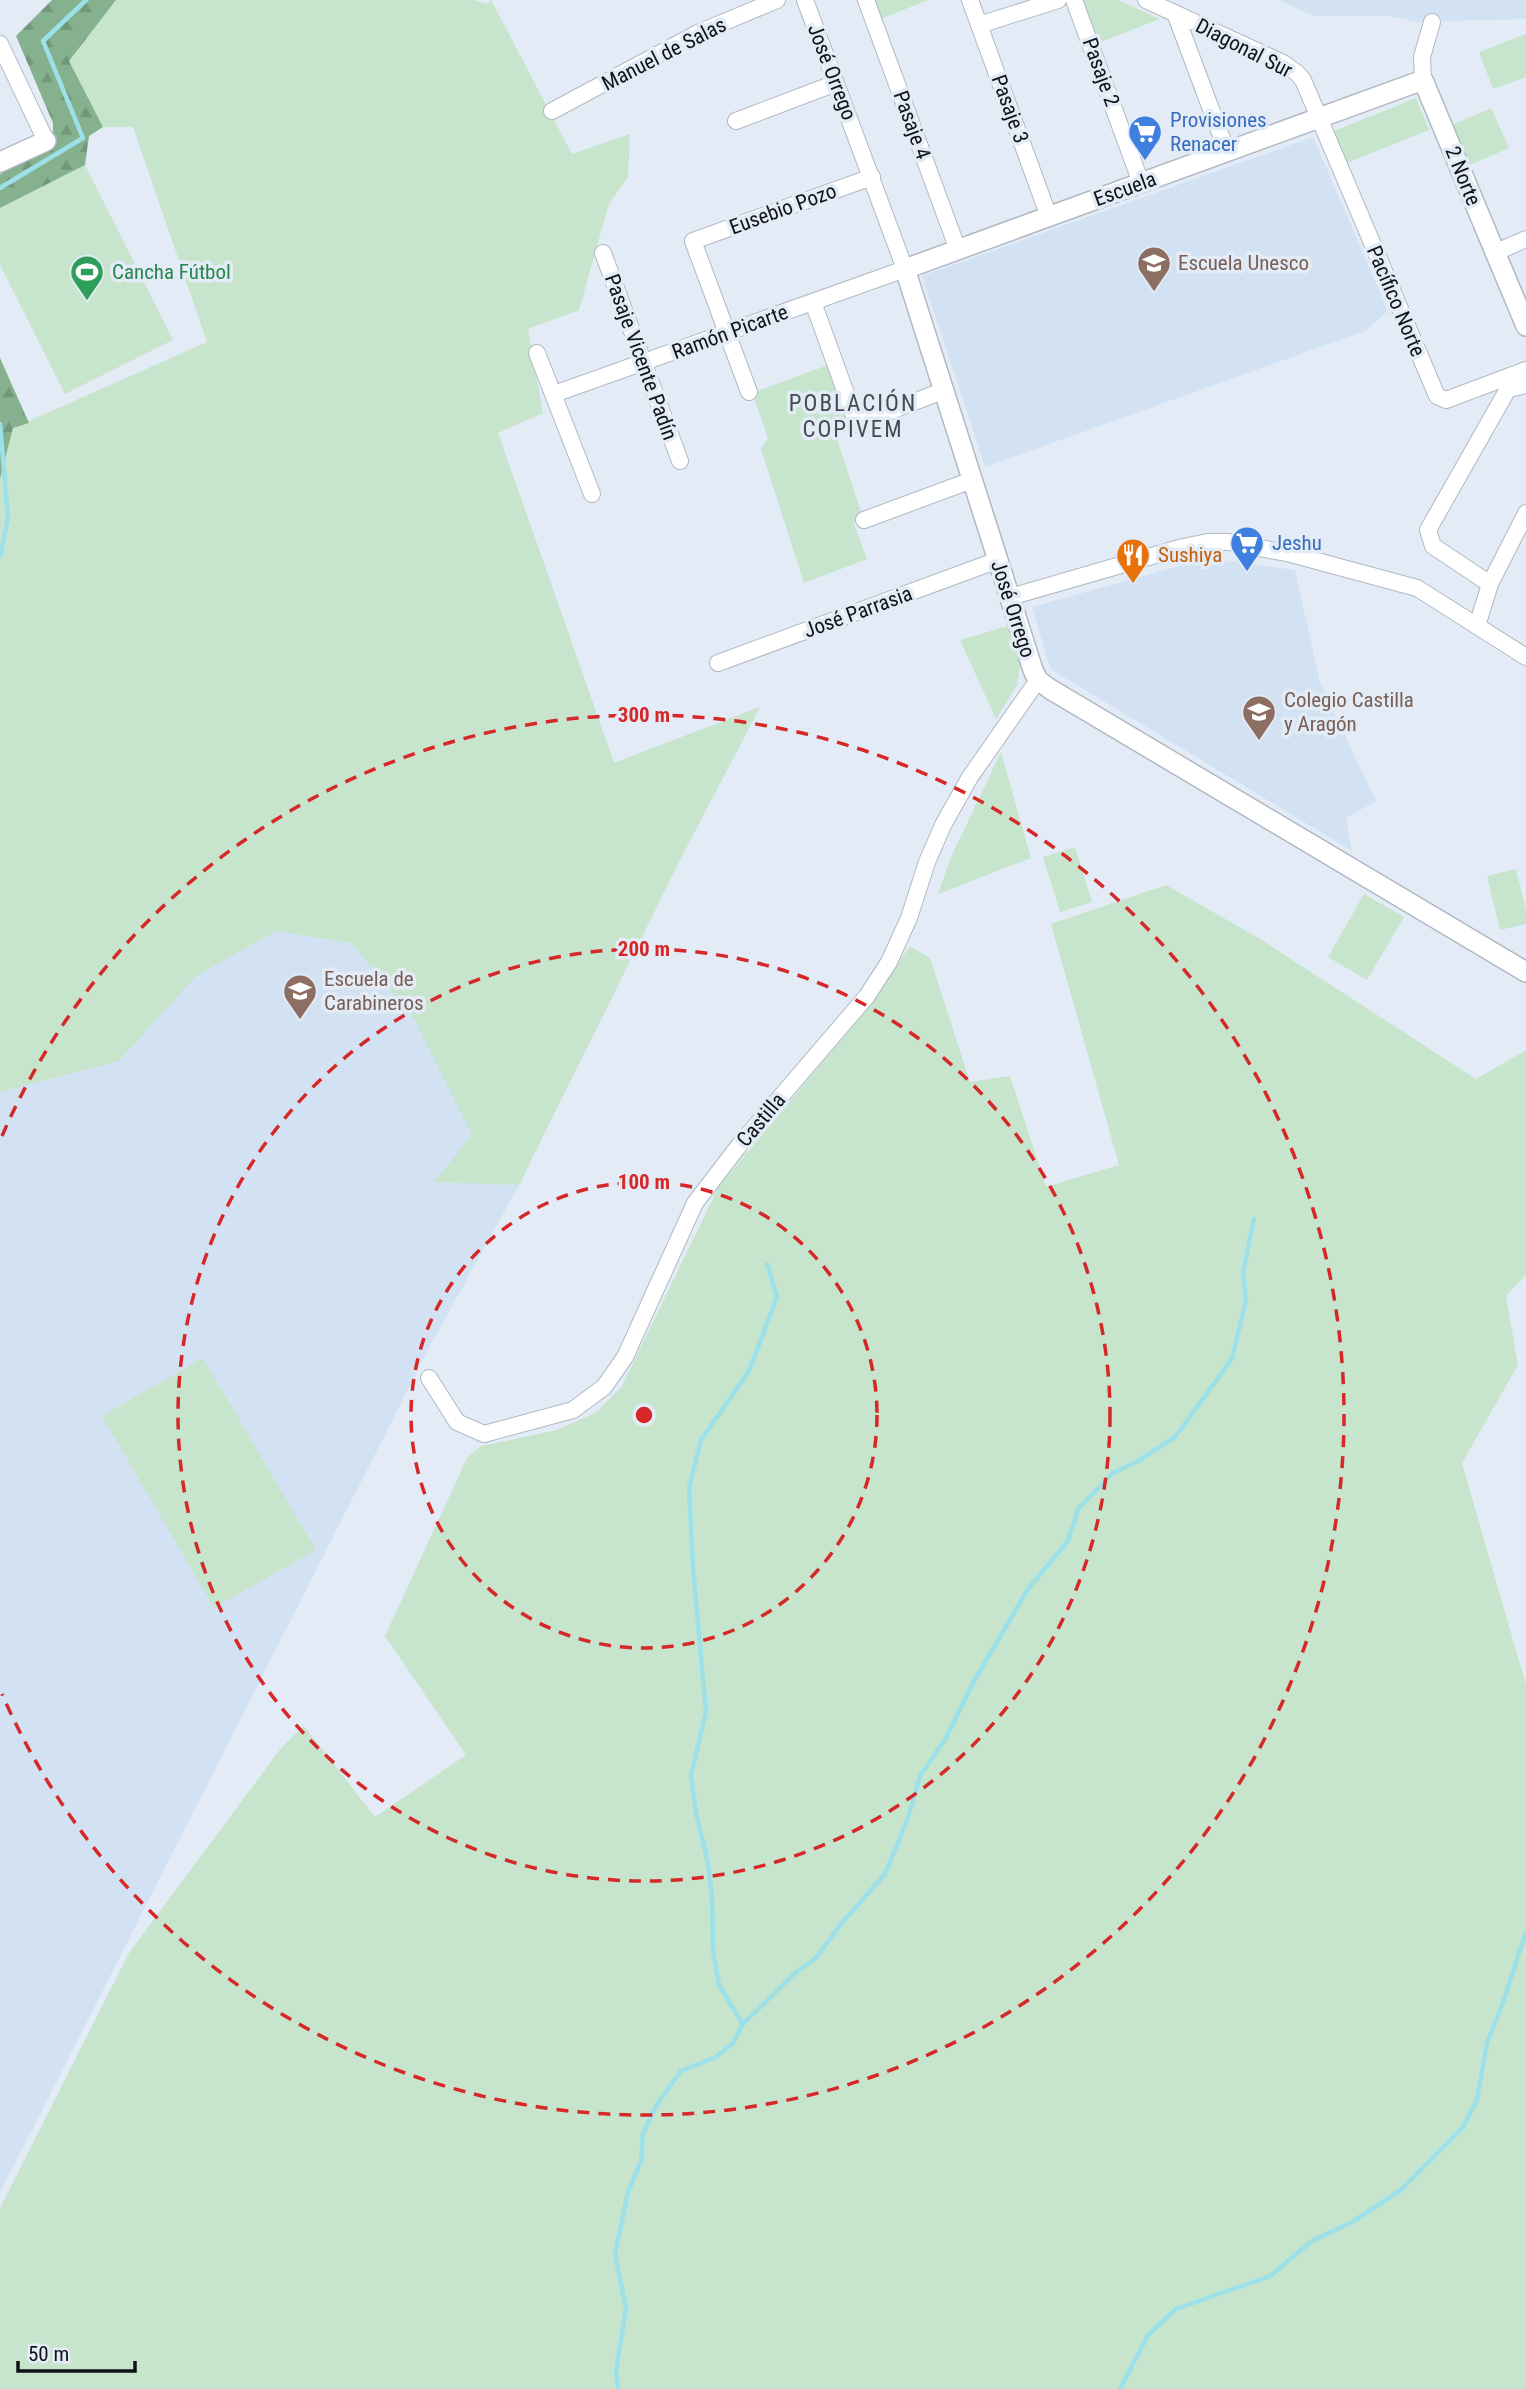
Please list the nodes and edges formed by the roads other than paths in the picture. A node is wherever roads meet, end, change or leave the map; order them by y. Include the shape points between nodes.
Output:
1 (777, 0) edge
2 (805, 0) edge
3 (866, 0) edge
4 (970, 0) edge
5 (1058, 0) edge
6 (1074, 0) edge
7 (1146, 0) edge
8 (1175, 13) junction
9 (1432, 22) dead end
10 (979, 25) junction
11 (0, 44) edge
12 (1423, 80) junction
13 (836, 83) junction
14 (552, 111) dead end
15 (1320, 118) junction
16 (736, 121) dead end
17 (46, 141) joint
18 (1227, 152) junction
19 (0, 162) edge
20 (872, 177) junction
21 (1141, 183) junction
22 (1049, 217) junction
23 (1526, 239) edge
24 (958, 250) junction
25 (603, 253) dead end
26 (1494, 253) junction
27 (905, 270) junction
28 (813, 302) junction
29 (1526, 326) edge
30 (728, 332) junction
31 (537, 353) dead end
32 (643, 363) junction
33 (1526, 370) edge
34 (1526, 385) edge
35 (945, 390) junction
36 (749, 393) dead end
37 (554, 394) junction
38 (680, 461) dead end
39 (972, 480) junction
40 (592, 494) dead end
41 (1526, 513) edge
42 (864, 520) dead end
43 (998, 560) junction
44 (1490, 584) junction
45 (1010, 597) junction
46 (1477, 626) junction
47 (1526, 657) edge
48 (718, 663) dead end
49 (1038, 680) junction
50 (1526, 972) edge
51 (429, 1378) dead end

1 - 14 street, Manuel de Salas via 698,33
2 - 13 street, José Orrego
3 - 24 street, Pasaje 4
4 - 10 street, Pasaje 3
5 - 10 street
6 - 21 street, Pasaje 2
7 - 8 street, Diagonal Sur
8 - 15 street, Diagonal Sur via 1290,68 1303,80
8 - 18 street
9 - 12 street, 2 Norte via 1422,57
10 - 22 street, Pasaje 3
11 - 17 street
12 - 15 street, Escuela
12 - 26 street, 2 Norte
13 - 16 street
13 - 20 street, José Orrego
15 - 18 street, Escuela
15 - 33 street, Pacífico Norte via 1437,396 1447,400
17 - 19 street
18 - 21 street, Escuela
20 - 27 street, José Orrego
20 - 30 street, Eusebio Pozo via 693,241
21 - 22 street, Escuela
22 - 24 street, Escuela
23 - 26 street
24 - 27 street, Escuela
25 - 32 street, Pasaje Vicente Padín
26 - 29 street, 2 Norte
27 - 28 street, Ramón Picarte
27 - 35 street, José Orrego
28 - 30 street, Ramón Picarte
28 - 35 street via 857,424
30 - 32 street, Ramón Picarte
30 - 36 street
31 - 37 street
32 - 37 street, Ramón Picarte
32 - 38 street, Pasaje Vicente Padín
34 - 44 street via 1508,389 1429,530 1433,546
35 - 39 street, José Orrego
37 - 40 street
39 - 42 street
39 - 43 street, José Orrego
41 - 44 street
43 - 45 street, José Orrego
43 - 48 street, José Parrasia
44 - 46 street
45 - 46 street via 1183,547 1229,542 1417,588
45 - 49 street, José Orrego
46 - 47 street
49 - 50 street, José Orrego
49 - 51 street, Castilla via 970,777 943,825 889,962 867,996 695,1203 625,1357 604,1387 573,1410 484,1434 457,1422

